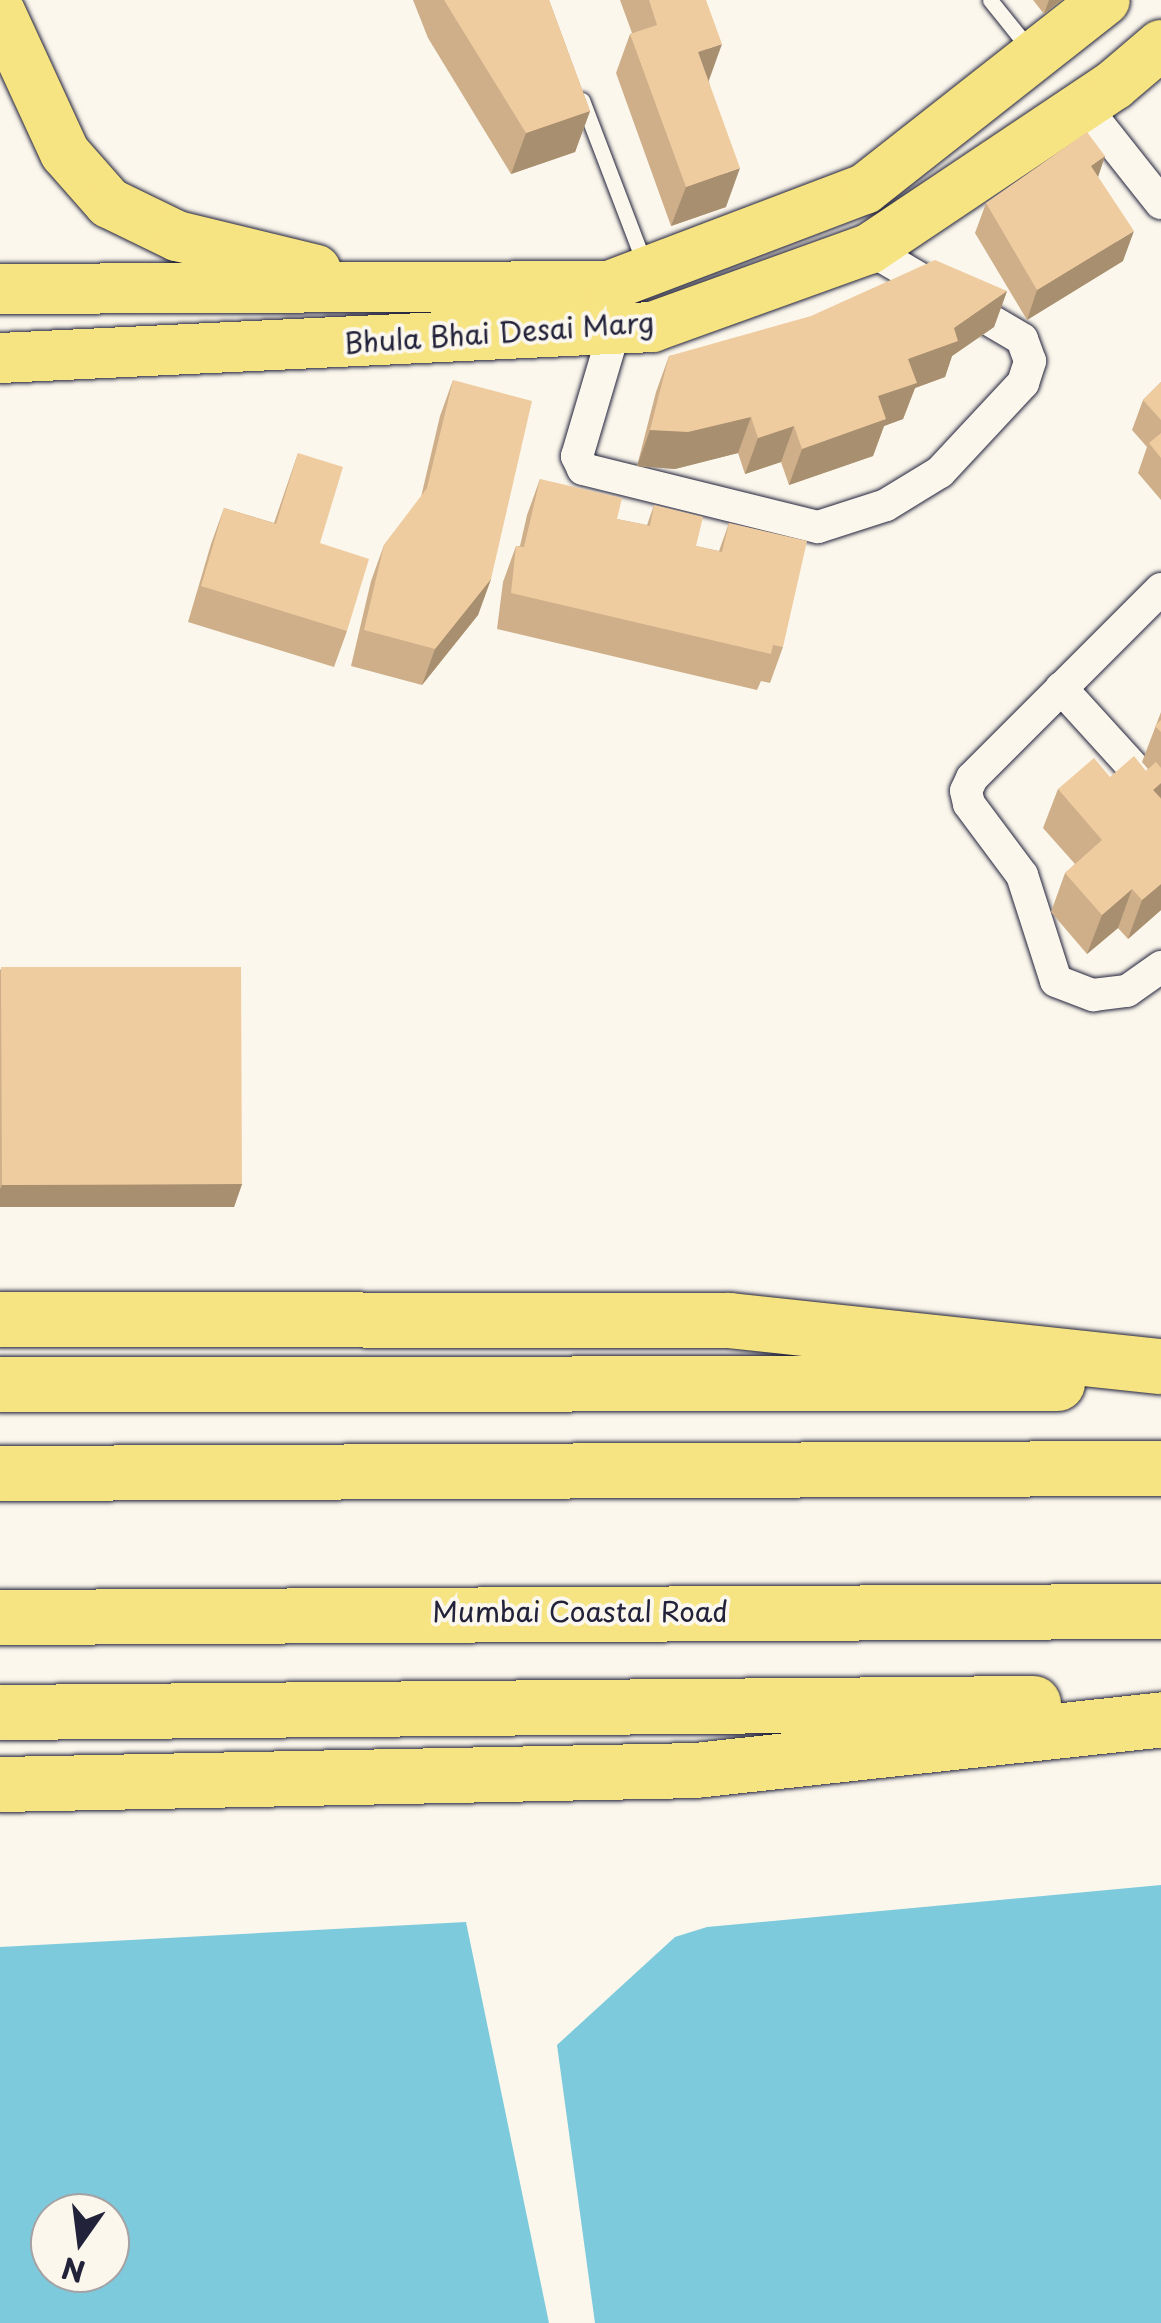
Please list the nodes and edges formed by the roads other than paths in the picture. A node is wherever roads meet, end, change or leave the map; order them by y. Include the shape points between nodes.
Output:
1 (990, 0) edge
2 (1105, 0) edge
3 (0, 12) edge
4 (1161, 45) edge
5 (1036, 58) junction
6 (572, 73) edge
7 (1084, 106) junction
8 (1161, 203) edge
9 (869, 249) junction
10 (648, 274) junction
11 (1, 282) edge
12 (398, 290) junction
13 (615, 328) junction
14 (7, 371) edge
15 (1161, 590) edge
16 (1061, 688) junction
17 (1161, 798) edge
18 (1161, 967) edge
19 (0, 1319) edge
20 (1161, 1366) edge
21 (1161, 1382) edge
22 (0, 1384) edge
23 (1161, 1468) edge
24 (0, 1473) edge
25 (1161, 1611) edge
26 (0, 1617) edge
27 (1161, 1702) edge
28 (0, 1712) edge
29 (1161, 1719) edge
30 (0, 1784) edge

1 - 5 lane
2 - 5 main road, Bhula Bhai Desai Marg
3 - 12 main road via 65,153 109,202 177,236
4 - 7 main road, Bhula Bhai Desai Marg
5 - 10 main road, Bhula Bhai Desai Marg via 865,189
6 - 10 lane
7 - 8 street
7 - 9 main road, Bhula Bhai Desai Marg
9 - 13 main road, Bhula Bhai Desai Marg via 652,327
9 - 13 street via 1022,339 1030,361 1023,383 940,472 818,527 583,469 577,456
10 - 12 main road, Bhula Bhai Desai Marg via 609,286
11 - 12 main road, Bhula Bhai Desai Marg
11 - 14 main road
13 - 14 main road, Bhula Bhai Desai Marg
15 - 16 street
16 - 17 street
16 - 18 street via 972,778 969,804 1022,875 1056,981 1093,994 1128,992
19 - 20 highway via 729,1320
21 - 22 highway
23 - 24 highway
25 - 26 highway, Mumbai Coastal Road
27 - 28 highway
29 - 30 highway via 695,1770

